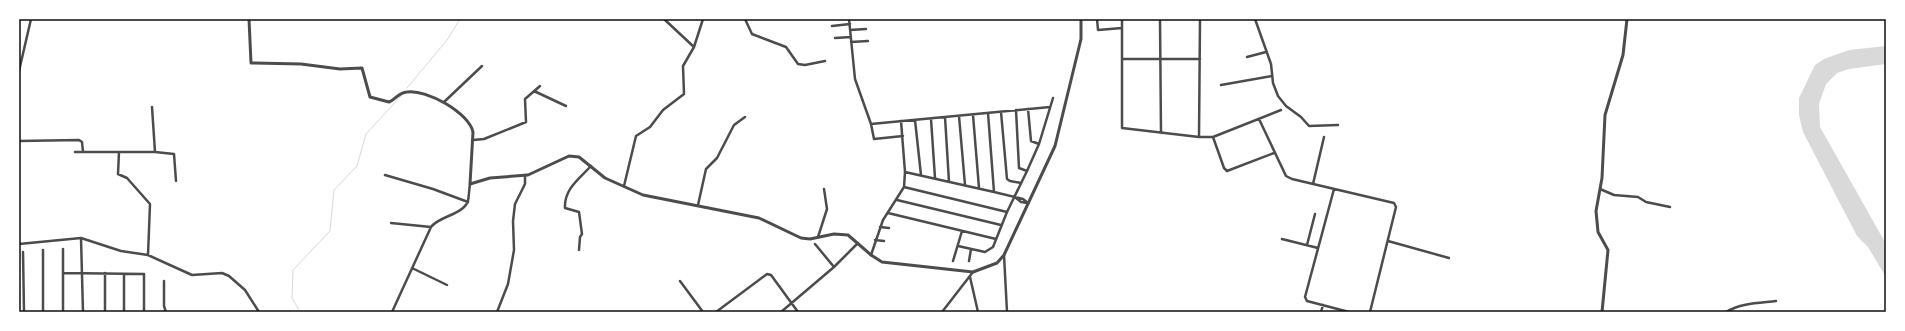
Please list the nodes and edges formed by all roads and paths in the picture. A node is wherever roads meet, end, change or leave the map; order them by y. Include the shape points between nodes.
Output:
1 (31, 19) edge
2 (249, 19) edge
3 (664, 19) edge
4 (703, 19) edge
5 (745, 19) edge
6 (849, 19) edge
7 (1082, 19) edge
8 (1097, 19) edge
9 (1122, 19) edge
10 (1160, 19) edge
11 (1200, 19) edge
12 (1255, 19) edge
13 (1627, 19) edge
14 (850, 24) junction
15 (832, 26) dead end
16 (1122, 28) junction
17 (866, 29) dead end
18 (850, 30) junction
19 (851, 37) junction
20 (835, 38) dead end
21 (868, 41) dead end
22 (851, 42) junction
23 (694, 48) junction
24 (1266, 52) junction
25 (1248, 57) dead end
26 (1122, 59) junction
27 (1160, 59) junction
28 (1200, 59) junction
29 (825, 61) dead end
30 (482, 66) dead end
31 (19, 71) edge
32 (1272, 76) junction
33 (1221, 85) dead end
34 (540, 86) dead end
35 (534, 91) junction
36 (1053, 98) dead end
37 (444, 102) junction
38 (566, 106) dead end
39 (152, 107) dead end
40 (1050, 107) junction
41 (1028, 109) junction
42 (1016, 110) junction
43 (1281, 110) dead end
44 (1001, 112) junction
45 (988, 113) junction
46 (973, 114) junction
47 (959, 116) junction
48 (744, 117) dead end
49 (945, 117) junction
50 (931, 119) junction
51 (1259, 119) junction
52 (915, 120) junction
53 (901, 121) junction
54 (871, 124) junction
55 (1338, 125) dead end
56 (1161, 133) junction
57 (903, 136) junction
58 (1199, 137) junction
59 (1214, 137) junction
60 (1324, 137) dead end
61 (472, 140) junction
62 (19, 141) edge
63 (1039, 144) junction
64 (75, 152) dead end
65 (83, 152) junction
66 (119, 152) junction
67 (155, 152) junction
68 (1274, 153) junction
69 (591, 166) junction
70 (1028, 171) junction
71 (905, 172) junction
72 (385, 175) dead end
73 (525, 175) junction
74 (921, 175) junction
75 (935, 178) junction
76 (176, 181) dead end
77 (949, 182) junction
78 (1021, 182) junction
79 (470, 184) junction
80 (1313, 184) junction
81 (965, 185) junction
82 (624, 186) junction
83 (904, 187) junction
84 (979, 188) junction
85 (824, 189) dead end
86 (1334, 189) junction
87 (1599, 189) junction
88 (994, 192) junction
89 (1015, 198) junction
90 (897, 200) junction
91 (468, 202) junction
92 (1028, 203) junction
93 (698, 205) junction
94 (1670, 207) dead end
95 (1007, 212) junction
96 (888, 213) junction
97 (1315, 214) dead end
98 (391, 223) dead end
99 (1001, 225) junction
100 (431, 227) junction
101 (880, 227) junction
102 (889, 228) dead end
103 (962, 231) junction
104 (818, 237) junction
105 (81, 238) junction
106 (996, 239) junction
107 (1282, 239) dead end
108 (875, 240) junction
109 (884, 241) dead end
110 (1388, 241) junction
111 (858, 243) junction
112 (19, 244) edge
113 (815, 244) dead end
114 (1307, 245) junction
115 (958, 246) junction
116 (1318, 248) junction
117 (63, 249) dead end
118 (971, 249) junction
119 (43, 250) dead end
120 (580, 250) dead end
121 (23, 252) dead end
122 (148, 254) junction
123 (871, 255) junction
124 (1004, 255) junction
125 (1449, 258) dead end
126 (953, 261) dead end
127 (968, 261) dead end
128 (412, 268) junction
129 (834, 268) junction
130 (973, 272) junction
131 (63, 273) junction
132 (82, 273) junction
133 (105, 273) junction
134 (124, 274) junction
135 (969, 276) junction
136 (164, 281) dead end
137 (680, 281) dead end
138 (447, 285) dead end
139 (1776, 302) dead end
140 (792, 304) junction
141 (1323, 305) junction
142 (24, 312) edge
143 (43, 312) edge
144 (63, 312) edge
145 (84, 312) edge
146 (105, 312) edge
147 (124, 312) edge
148 (144, 312) edge
149 (166, 312) edge
150 (259, 312) edge
151 (392, 312) edge
152 (497, 312) edge
153 (703, 312) edge
154 (716, 312) edge
155 (782, 312) edge
156 (798, 312) edge
157 (942, 312) edge
158 (978, 312) edge
159 (1007, 312) edge
160 (1321, 312) edge
161 (1349, 312) edge
162 (1370, 312) edge
163 (1602, 312) edge
164 (1726, 312) edge

1 - 31 street
2 - 37 street via 251,63 362,68 370,97 389,102 398,94 415,91
3 - 23 street
4 - 23 street
5 - 29 street via 752,34 786,47 798,64 805,66
6 - 14 street
7 - 92 street via 1080,39 1054,146
8 - 16 street via 1098,30
9 - 16 street
10 - 27 street
11 - 28 street
12 - 24 street
13 - 87 street via 1623,55 1605,115
14 - 15 street
14 - 18 street
16 - 26 street
17 - 18 street
18 - 19 street
19 - 20 street
19 - 22 street
21 - 22 street
22 - 54 street via 855,79
23 - 82 street via 683,66 684,94 663,110 650,127 636,136
24 - 25 street
24 - 32 street
26 - 27 street
26 - 56 street via 1122,128
27 - 28 street
27 - 56 street
28 - 58 street
30 - 37 street
32 - 33 street
32 - 55 street via 1281,100 1309,126
34 - 35 street
35 - 38 street
35 - 61 street via 525,99 526,122 484,139
36 - 40 street
37 - 61 street via 472,124
39 - 67 street
40 - 41 street
40 - 63 street
41 - 42 street
41 - 63 street via 1031,141
42 - 44 street
42 - 70 street via 1019,168
43 - 51 street
44 - 45 street
44 - 78 street via 1007,179
45 - 46 street
45 - 88 street
46 - 47 street
46 - 84 street
47 - 49 street
47 - 81 street
48 - 93 street via 734,125 717,158 706,169
49 - 50 street
49 - 77 street
50 - 52 street
50 - 75 street
51 - 59 street
51 - 68 street
52 - 53 street
52 - 74 street
53 - 54 street
53 - 57 street
54 - 57 street via 874,138
56 - 58 street
57 - 71 street
58 - 59 street
59 - 68 street via 1227,171
60 - 80 street
61 - 79 street
62 - 65 street via 79,140 82,142
63 - 70 street
64 - 65 street
65 - 66 street
66 - 67 street
66 - 122 street via 118,174 127,178 150,204
67 - 76 street via 174,154
68 - 80 street via 1286,176
69 - 73 street via 578,157 569,156
69 - 82 street via 605,178
69 - 120 street via 566,192 565,199 565,208 579,212 582,234
70 - 78 street
71 - 74 street
71 - 83 street
72 - 91 street
73 - 79 street via 490,178
73 - 152 street via 525,184 515,204 514,250 508,284
74 - 75 street
75 - 77 street
77 - 81 street
78 - 89 street
79 - 91 street
80 - 86 street
81 - 84 street
82 - 93 street via 643,195
83 - 90 street
83 - 95 street
84 - 88 street
85 - 104 street via 827,210
86 - 110 street via 1394,203 1396,207
86 - 116 street
87 - 94 street via 1614,195 1638,197 1646,202
87 - 163 street via 1596,221 1598,232 1608,250
88 - 89 street
89 - 92 street
89 - 95 street
90 - 96 street
90 - 99 street
91 - 100 street via 460,210
92 - 124 street
93 - 104 street via 759,218 801,238
95 - 99 street
96 - 101 street
96 - 103 street
97 - 114 street
98 - 100 street
99 - 106 street
100 - 128 street
101 - 102 street
101 - 108 street
103 - 106 street
103 - 115 street
104 - 111 street via 848,235
105 - 112 street
105 - 122 street via 121,252
105 - 132 street
106 - 118 street via 988,251
107 - 114 street
108 - 109 street
108 - 123 street
110 - 125 street
110 - 162 street
111 - 123 street
111 - 129 street
113 - 129 street
114 - 116 street
115 - 118 street
115 - 126 street
116 - 141 street via 1305,297 1307,301
117 - 131 street
118 - 127 street
119 - 143 street
121 - 142 street
122 - 150 street via 192,275 222,273 229,276 245,290
123 - 130 street via 882,262
124 - 130 street via 997,263
124 - 159 street
128 - 138 street
128 - 151 street
129 - 140 street
130 - 135 street
131 - 132 street
131 - 144 street
132 - 133 street
132 - 145 street
133 - 134 street
133 - 146 street
134 - 147 street
134 - 148 street via 144,274
135 - 157 street
135 - 158 street
136 - 149 street
137 - 153 street
139 - 164 street via 1748,304
140 - 154 street via 771,275 767,274
140 - 155 street
140 - 156 street
141 - 160 street
141 - 161 street

